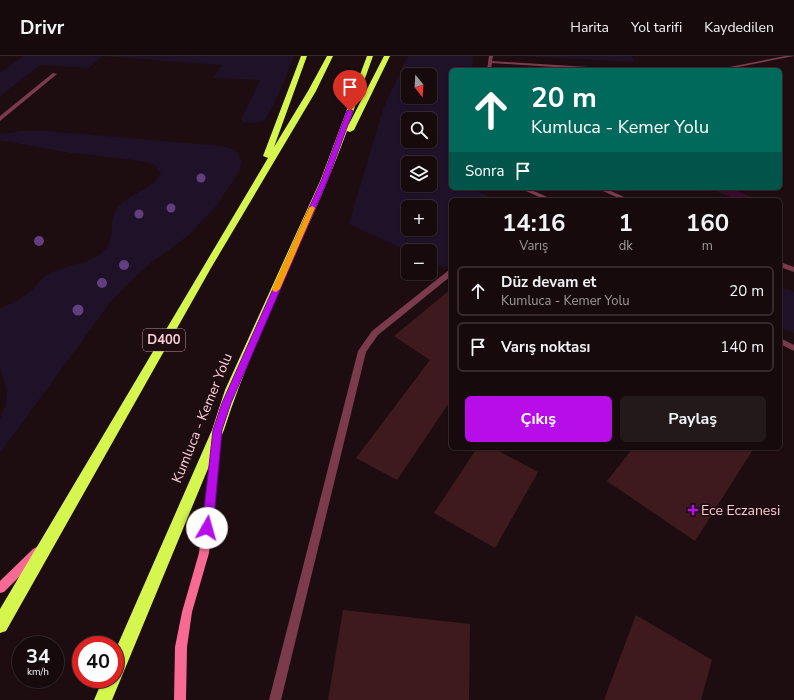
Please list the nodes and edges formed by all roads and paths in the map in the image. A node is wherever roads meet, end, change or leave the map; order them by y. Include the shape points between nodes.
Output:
1 (304, 56) edge
2 (330, 56) edge
3 (370, 56) edge
4 (387, 56) edge
5 (491, 56) edge
6 (792, 56) edge
7 (490, 62) junction
8 (489, 68) edge
9 (588, 68) edge
10 (727, 68) edge
11 (55, 74) dead end
12 (0, 119) edge
13 (259, 179) junction
14 (325, 179) junction
15 (527, 190) edge
16 (604, 190) edge
17 (546, 198) edge
18 (623, 198) edge
19 (782, 265) edge
20 (794, 270) edge
21 (449, 274) edge
22 (782, 342) edge
23 (794, 348) edge
24 (218, 430) junction
25 (44, 546) junction
26 (0, 588) edge
27 (0, 625) edge
28 (124, 650) edge
29 (108, 688) edge
30 (103, 700) edge
31 (180, 700) edge
32 (275, 700) edge

1 - 13 highway, D400
2 - 13 highway, D400
3 - 14 highway, Kumluca - Kemer Yolu
4 - 14 highway, Kumluca - Kemer Yolu
5 - 7 street
6 - 10 street
7 - 8 street
7 - 9 street
11 - 12 street
13 - 25 highway, D400
14 - 24 highway, Kumluca - Kemer Yolu via 231,390
15 - 17 street
16 - 18 street
19 - 20 street
21 - 32 street via 375,332 362,351
22 - 23 street
24 - 28 highway, Kumluca - Kemer Yolu
24 - 31 street via 204,553 181,647
25 - 26 street
25 - 27 highway, D400
29 - 30 highway

